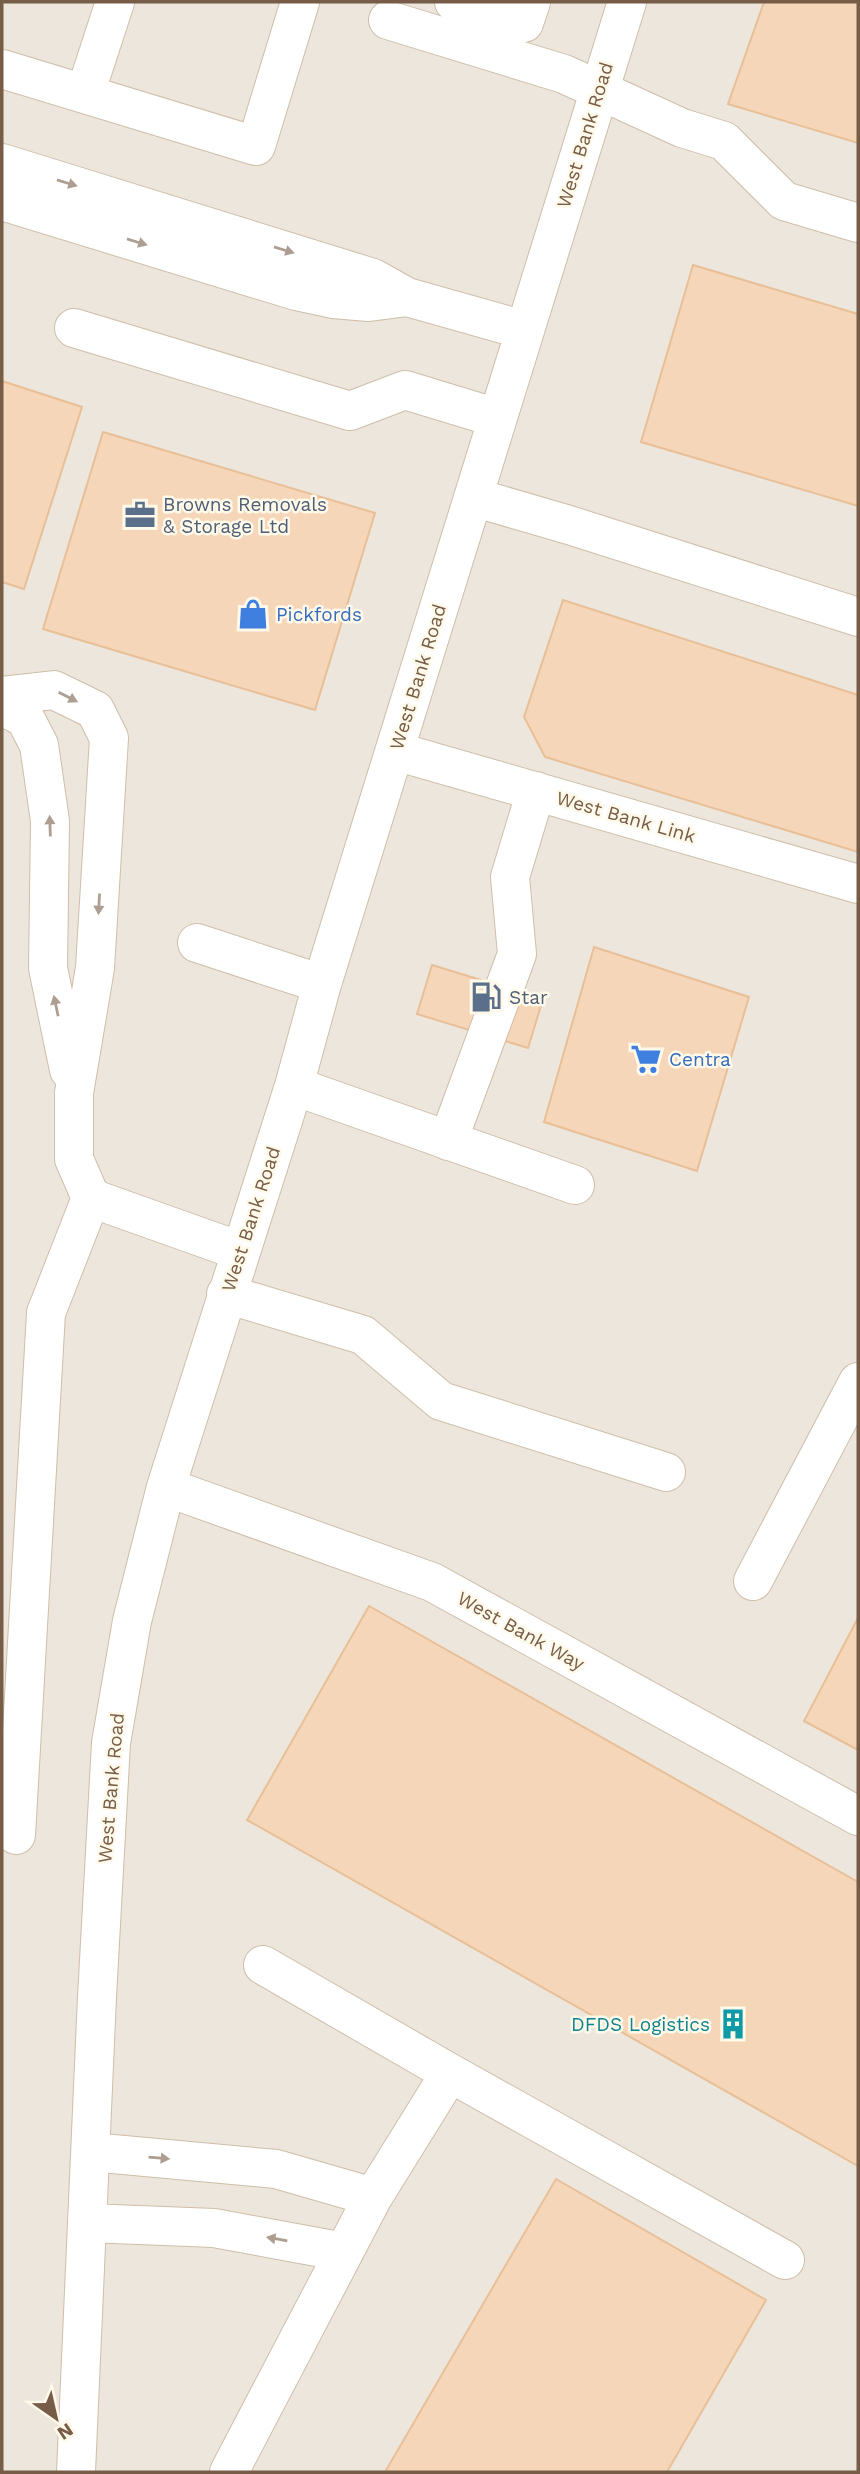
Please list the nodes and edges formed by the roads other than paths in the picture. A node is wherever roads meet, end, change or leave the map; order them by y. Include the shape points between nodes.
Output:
1 (115, 2) edge
2 (300, 2) edge
3 (454, 2) edge
4 (531, 2) edge
5 (627, 2) edge
6 (388, 20) dead end
7 (2, 69) edge
8 (599, 91) junction
9 (85, 94) junction
10 (2, 163) edge
11 (2, 201) edge
12 (858, 223) edge
13 (407, 297) junction
14 (74, 328) dead end
15 (524, 330) junction
16 (497, 418) junction
17 (473, 497) junction
18 (858, 617) edge
19 (2, 696) edge
20 (2, 706) edge
21 (395, 751) junction
22 (536, 791) junction
23 (858, 884) edge
24 (197, 943) dead end
25 (322, 984) junction
26 (293, 1086) junction
27 (74, 1093) junction
28 (448, 1141) junction
29 (575, 1185) dead end
30 (91, 1198) junction
31 (240, 1251) junction
32 (226, 1294) junction
33 (858, 1382) edge
34 (666, 1472) dead end
35 (166, 1487) junction
36 (753, 1581) dead end
37 (858, 1816) edge
38 (16, 1835) dead end
39 (263, 1965) dead end
40 (450, 2073) junction
41 (91, 2152) junction
42 (373, 2197) junction
43 (88, 2223) junction
44 (344, 2252) junction
45 (785, 2260) dead end
46 (76, 2472) edge
47 (229, 2472) edge

1 - 9 street
2 - 9 street via 256,146
3 - 4 street via 524,23
5 - 8 street, West Bank Road
6 - 8 street via 564,74
7 - 9 street
8 - 12 street via 682,128 724,141 784,201
8 - 15 street, West Bank Road
10 -> 13 street via 373,278
11 -> 13 street via 296,291 369,302
13 - 15 street
14 - 16 street via 350,411 405,390
15 - 16 street, West Bank Road
16 - 17 street, West Bank Road
17 - 18 street
17 - 21 street, West Bank Road
19 -> 27 street via 54,690 95,710 109,738 95,968
27 -> 20 street via 48,968 50,821 39,745 25,718
21 - 22 street, West Bank Link
21 - 25 street, West Bank Road
22 - 23 street, West Bank Link
22 - 28 street via 510,877 517,954
24 - 25 street
25 - 26 street, West Bank Road
26 - 28 street
26 - 31 street, West Bank Road
27 - 30 street via 74,1159
28 - 29 street
30 - 31 street
30 - 38 street via 46,1312
31 - 32 street, West Bank Road
32 - 34 street via 363,1335 441,1401
32 - 35 street, West Bank Road
33 - 36 street
35 - 37 street, West Bank Way via 432,1581
35 - 41 street, West Bank Road via 132,1621 111,1744
39 - 40 street
40 - 42 street
40 - 45 street
41 -> 42 street via 276,2169
41 - 43 street, West Bank Road
42 - 44 street
44 -> 43 street via 214,2228
43 - 46 street, West Bank Road
44 - 47 street

